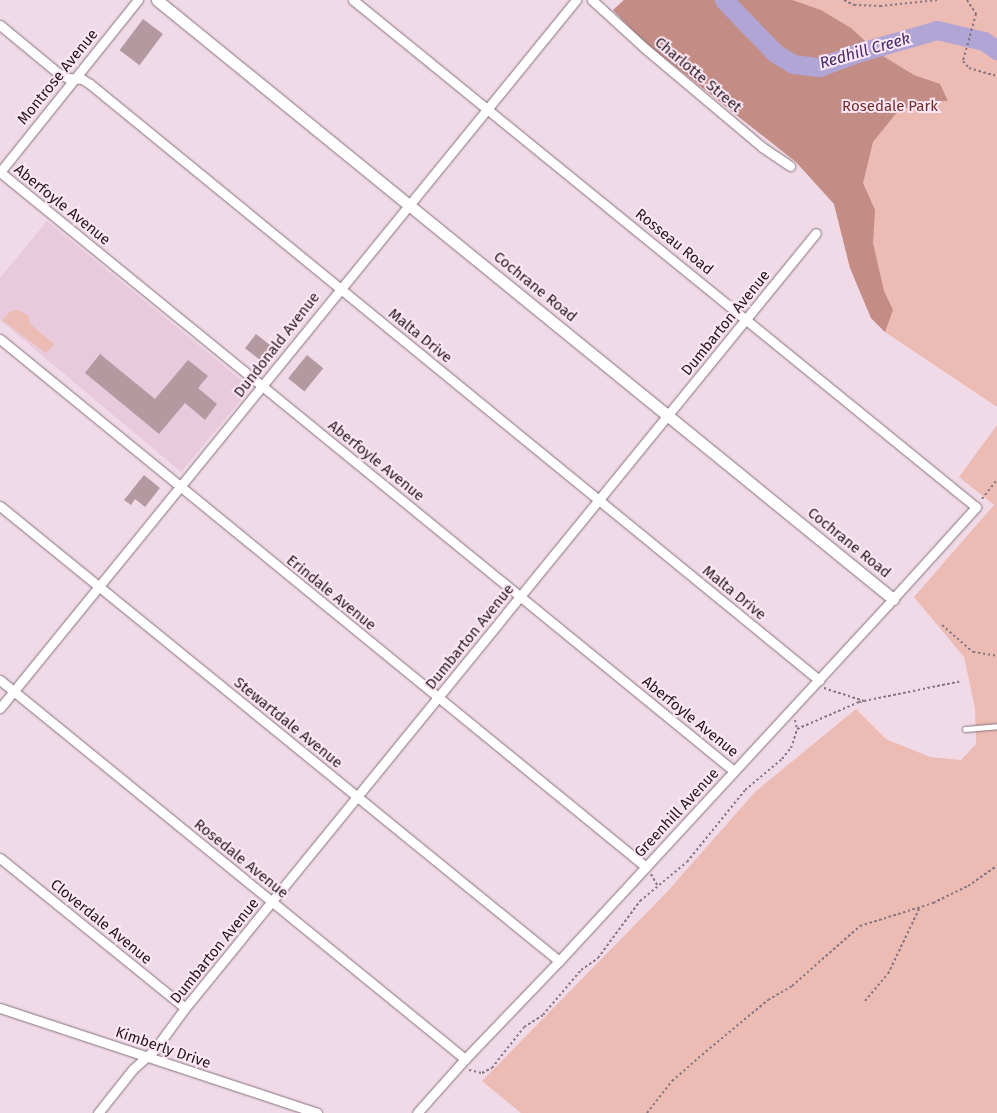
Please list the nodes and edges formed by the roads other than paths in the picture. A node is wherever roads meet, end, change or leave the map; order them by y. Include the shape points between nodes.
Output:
1 (138, 0) edge
2 (157, 0) edge
3 (353, 0) edge
4 (576, 0) edge
5 (592, 0) edge
6 (0, 25) edge
7 (75, 80) junction
8 (487, 109) junction
9 (790, 166) dead end
10 (0, 172) edge
11 (410, 205) junction
12 (816, 233) dead end
13 (339, 288) junction
14 (747, 319) junction
15 (0, 339) edge
16 (262, 386) junction
17 (669, 415) junction
18 (180, 486) junction
19 (600, 500) junction
20 (0, 506) edge
21 (976, 507) joint
22 (99, 586) junction
23 (520, 597) junction
24 (893, 599) junction
25 (0, 680) edge
26 (818, 680) junction
27 (13, 691) junction
28 (438, 698) junction
29 (0, 708) edge
30 (997, 726) edge
31 (965, 729) dead end
32 (734, 770) junction
33 (357, 797) junction
34 (0, 858) edge
35 (646, 866) junction
36 (273, 902) junction
37 (559, 961) junction
38 (0, 1008) edge
39 (185, 1008) junction
40 (145, 1057) junction
41 (465, 1058) junction
42 (98, 1113) edge
43 (317, 1113) edge
44 (417, 1113) edge

1 - 7 street, Montrose Avenue
2 - 11 street, Cochrane Road
3 - 8 street, Rosseau Road
4 - 8 street, Dundonald Avenue
5 - 9 street, Charlotte Street via 646,50 762,147
6 - 7 street, Malta Drive via 58,73
7 - 10 street, Montrose Avenue
7 - 13 street, Malta Drive via 82,79 90,84
8 - 11 street, Dundonald Avenue
8 - 14 street, Rosseau Road
10 - 16 street, Aberfoyle Avenue
11 - 13 street, Dundonald Avenue
11 - 17 street, Cochrane Road
12 - 14 street, Dumbarton Avenue
13 - 16 street, Dundonald Avenue
13 - 19 street, Malta Drive
14 - 17 street, Dumbarton Avenue
14 - 21 street, Rosseau Road
15 - 18 street, Erindale Avenue
16 - 18 street, Dundonald Avenue
16 - 23 street, Aberfoyle Avenue
17 - 19 street, Dumbarton Avenue
17 - 24 street, Cochrane Road
18 - 22 street, Dundonald Avenue
18 - 28 street, Erindale Avenue
19 - 23 street, Dumbarton Avenue
19 - 26 street, Malta Drive
20 - 22 street, Stewartdale Avenue
21 - 24 street, Greenhill Avenue
22 - 27 street, Dundonald Avenue
22 - 33 street, Stewartdale Avenue
23 - 28 street, Dumbarton Avenue
23 - 32 street, Aberfoyle Avenue
24 - 26 street, Greenhill Avenue
25 - 27 street, Rosedale Avenue
26 - 32 street, Greenhill Avenue
27 - 29 street, Dundonald Avenue
27 - 36 street, Rosedale Avenue
28 - 33 street, Dumbarton Avenue
28 - 35 street, Erindale Avenue
30 - 31 lane
32 - 35 street, Greenhill Avenue
33 - 36 street, Dumbarton Avenue
33 - 37 street, Stewartdale Avenue
34 - 39 street, Cloverdale Avenue
35 - 37 street, Greenhill Avenue
36 - 39 street, Dumbarton Avenue
36 - 41 street, Rosedale Avenue
37 - 41 street, Greenhill Avenue
38 - 40 street, Kimberly Drive
39 - 40 street, Dumbarton Avenue via 155,1049
40 - 42 street, Dumbarton Avenue
40 - 43 street, Kimberly Drive
41 - 44 street, Greenhill Avenue

